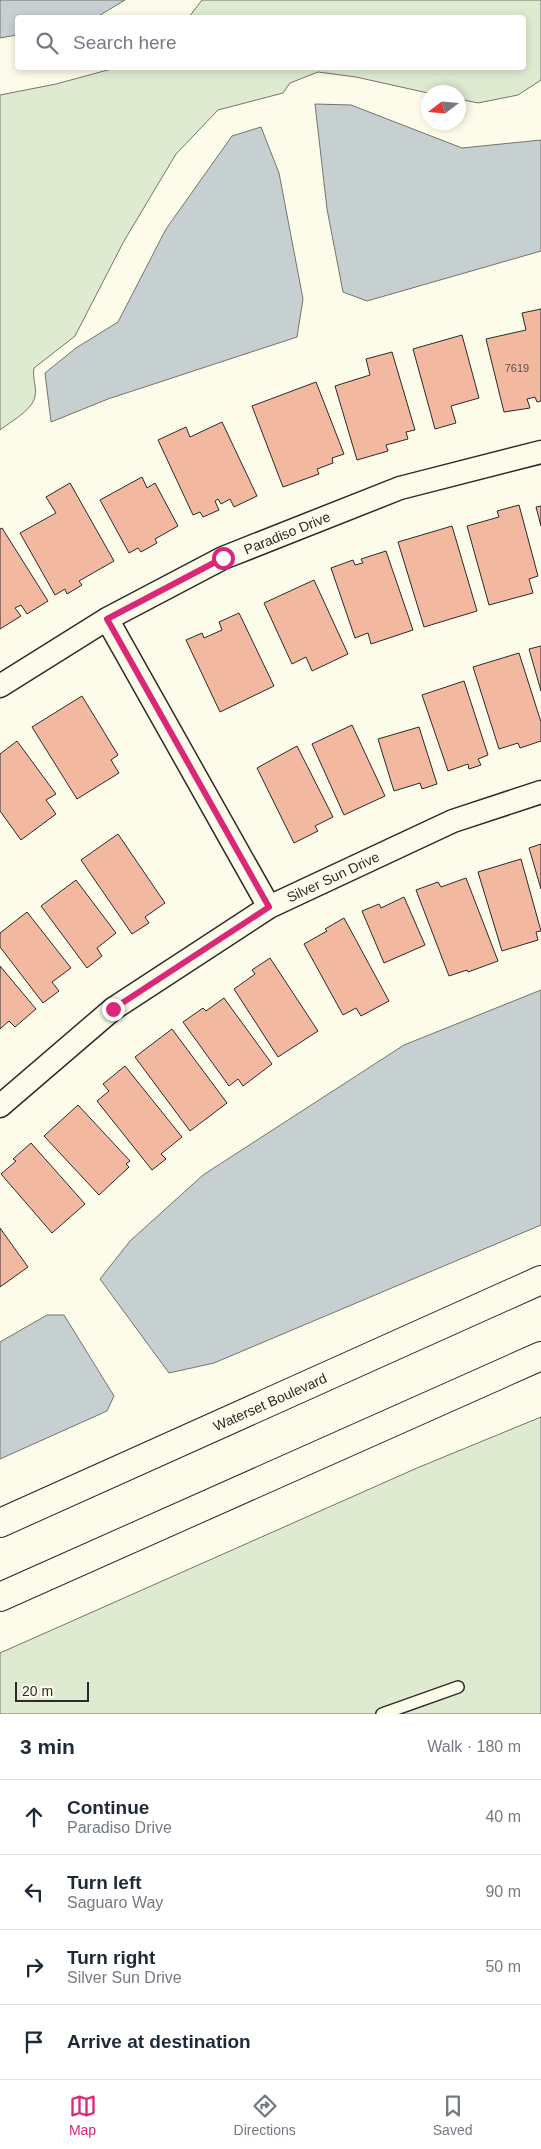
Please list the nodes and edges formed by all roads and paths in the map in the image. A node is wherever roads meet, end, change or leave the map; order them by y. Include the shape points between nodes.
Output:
1 (541, 452) edge
2 (107, 619) junction
3 (0, 686) edge
4 (541, 792) edge
5 (269, 907) junction
6 (0, 1106) edge
7 (541, 1280) edge
8 (541, 1356) edge
9 (0, 1523) edge
10 (0, 1597) edge
11 (458, 1687) dead end
12 (382, 1714) edge

1 - 2 street, Paradiso Drive via 400,488 223,558
2 - 3 street, Paradiso Drive
2 - 5 street
4 - 5 street, Silver Sun Drive via 454,821
5 - 6 street, Silver Sun Drive via 113,1009
7 - 9 street, Waterset Boulevard
8 - 10 street
11 - 12 lane

